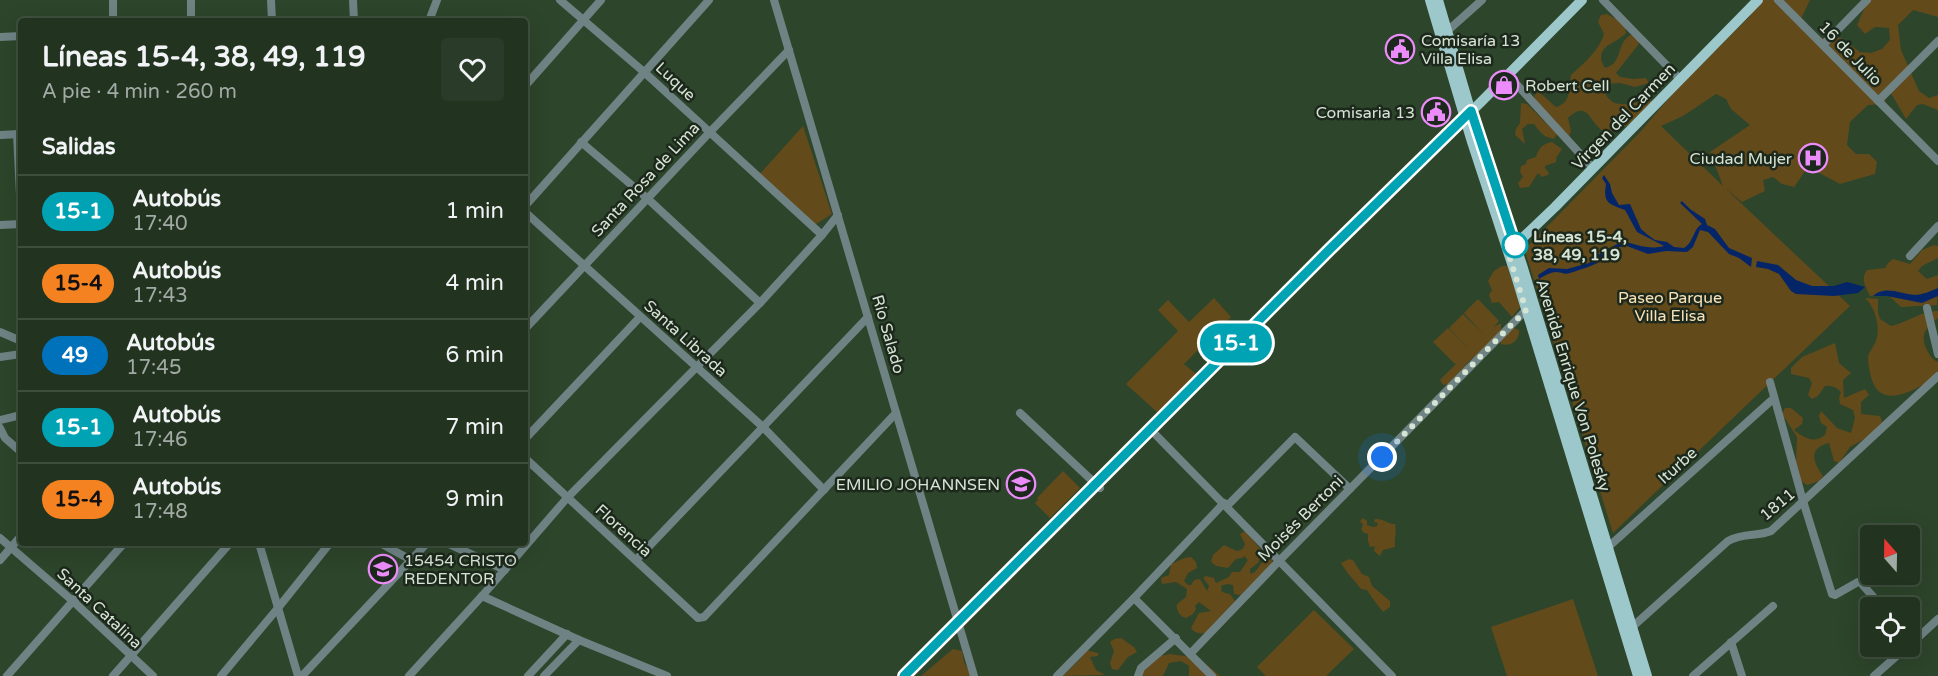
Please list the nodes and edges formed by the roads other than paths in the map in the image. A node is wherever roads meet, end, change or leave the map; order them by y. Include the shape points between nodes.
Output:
1 (113, 0) edge
2 (190, 0) edge
3 (271, 0) edge
4 (353, 0) edge
5 (437, 0) edge
6 (560, 0) edge
7 (601, 0) edge
8 (709, 0) edge
9 (784, 0) edge
10 (1431, 0) edge
11 (1438, 0) edge
12 (1482, 0) edge
13 (1582, 0) edge
14 (1603, 0) edge
15 (1758, 0) edge
16 (1778, 0) edge
17 (1868, 0) edge
18 (776, 4) edge
19 (113, 18) edge
20 (191, 18) edge
21 (272, 18) edge
22 (354, 18) edge
23 (430, 18) edge
24 (583, 20) junction
25 (1444, 34) junction
26 (18, 36) edge
27 (0, 37) edge
28 (1938, 41) edge
29 (1823, 45) junction
30 (789, 51) junction
31 (644, 72) junction
32 (1508, 75) junction
33 (1680, 79) junction
34 (528, 83) edge
35 (1878, 101) junction
36 (1468, 116) junction
37 (709, 133) junction
38 (18, 134) edge
39 (0, 135) edge
40 (581, 142) junction
41 (1937, 158) edge
42 (1593, 168) junction
43 (648, 199) junction
44 (528, 203) edge
45 (528, 215) edge
46 (838, 215) junction
47 (18, 224) edge
48 (0, 225) edge
49 (1938, 225) edge
50 (822, 235) junction
51 (1512, 249) junction
52 (1910, 256) dead end
53 (585, 265) junction
54 (760, 303) junction
55 (1530, 307) junction
56 (1927, 308) dead end
57 (640, 317) junction
58 (868, 318) junction
59 (528, 326) edge
60 (0, 332) edge
61 (18, 340) edge
62 (18, 354) edge
63 (1938, 354) edge
64 (0, 357) edge
65 (698, 368) junction
66 (1938, 376) edge
67 (1770, 382) dead end
68 (1773, 399) junction
69 (896, 413) junction
70 (1020, 413) dead end
71 (18, 416) edge
72 (0, 420) edge
73 (763, 427) junction
74 (0, 428) edge
75 (1153, 431) junction
76 (528, 436) edge
77 (18, 449) edge
78 (528, 461) edge
79 (1098, 486) junction
80 (1350, 489) junction
81 (824, 490) junction
82 (567, 498) junction
83 (1803, 501) junction
84 (1225, 504) junction
85 (0, 538) edge
86 (18, 540) edge
87 (528, 543) edge
88 (121, 546) edge
89 (227, 546) edge
90 (260, 546) edge
91 (328, 546) edge
92 (385, 546) edge
93 (424, 546) edge
94 (453, 546) edge
95 (526, 546) edge
96 (12, 547) junction
97 (1604, 551) junction
98 (0, 560) edge
99 (411, 560) junction
100 (636, 560) junction
101 (1280, 560) junction
102 (505, 570) junction
103 (482, 596) junction
104 (1873, 597) edge
105 (1134, 598) junction
106 (74, 602) junction
107 (1773, 606) dead end
108 (278, 608) junction
109 (1938, 619) edge
110 (959, 625) junction
111 (1628, 631) junction
112 (567, 634) junction
113 (1920, 634) edge
114 (1176, 638) junction
115 (579, 640) junction
116 (1731, 642) junction
117 (1191, 654) junction
118 (130, 656) junction
119 (1895, 657) edge
120 (649, 673) edge
121 (8, 676) edge
122 (113, 676) edge
123 (153, 676) edge
124 (221, 676) edge
125 (300, 676) edge
126 (409, 676) edge
127 (528, 676) edge
128 (544, 676) edge
129 (667, 676) edge
130 (904, 676) edge
131 (914, 676) edge
132 (974, 676) edge
133 (1056, 676) edge
134 (1138, 676) edge
135 (1212, 676) edge
136 (1392, 676) edge
137 (1638, 676) edge
138 (1647, 676) edge
139 (1693, 676) edge
140 (1742, 676) edge
141 (1874, 676) edge

1 - 19 street
2 - 20 street
3 - 21 street
4 - 22 street
5 - 23 street
6 - 24 street, Luque
7 - 24 street
8 - 31 street
9 - 18 street
10 - 25 main road, Avenida Enrique Von Polesky
11 - 25 main road, Avenida Enrique Von Polesky
12 - 25 street
13 - 32 main road
14 - 33 street
15 - 33 main road, Virgen del Carmen
16 - 29 street, 16 de Julio
17 - 29 street
18 - 30 street, Río Salado
24 - 31 street, Luque
24 - 34 street
25 - 36 main road, Avenida Enrique Von Polesky
26 - 27 street
28 - 35 street
29 - 35 street, 16 de Julio
30 - 37 street, Santa Rosa de Lima
30 - 46 street, Río Salado
31 - 37 street, Luque
31 - 40 street
32 - 36 main road
32 - 42 street
33 - 42 main road, Virgen del Carmen
35 - 41 street, 16 de Julio
36 - 51 main road, Avenida Enrique Von Polesky
36 - 75 main road
37 - 43 street, Santa Rosa de Lima
37 - 50 street, Luque
38 - 39 street
40 - 43 street
40 - 44 street
42 - 51 main road, Virgen del Carmen
43 - 53 street, Santa Rosa de Lima
43 - 54 street
45 - 53 street, Santa Librada
46 - 50 street
46 - 58 street, Río Salado
47 - 48 street
49 - 52 street
50 - 54 street
51 - 55 main road, Avenida Enrique Von Polesky
53 - 57 street, Santa Librada
53 - 59 street, Santa Rosa de Lima
54 - 65 street
55 - 80 street, Moisés Bertoni
55 - 97 main road, Avenida Enrique Von Polesky
56 - 63 street
57 - 65 street, Santa Librada
57 - 76 street
58 - 69 street, Río Salado
58 - 73 street
60 - 61 street
62 - 64 street
65 - 73 street, Santa Librada
65 - 82 street
66 - 83 street, 1811
67 - 68 street
68 - 83 street
68 - 97 street, Iturbe
69 - 81 street
69 - 110 street, Río Salado
70 - 79 street
71 - 72 street
73 - 81 street, Santa Librada
73 - 100 street
74 - 77 street
75 - 79 main road
75 - 84 street
78 - 82 street, Florencia
79 - 110 main road
80 - 84 street via 1295,437
80 - 101 street, Moisés Bertoni
81 - 100 street, Florencia via 704,617 693,615
82 - 87 street
82 - 100 street, Florencia
83 - 104 street via 1832,594 1858,582
83 - 111 street, 1811 via 1772,531 1744,534 1728,541
84 - 101 street
84 - 105 street
85 - 96 street, Santa Catalina
86 - 96 street
88 - 106 street
89 - 118 street
90 - 108 street
91 - 108 street
92 - 99 street
93 - 99 street
94 - 102 street
95 - 102 street
96 - 98 street
96 - 106 street, Santa Catalina
97 - 111 main road, Avenida Enrique Von Polesky
99 - 125 street
101 - 117 street, Moisés Bertoni
101 - 136 street
102 - 103 street
103 - 112 street
103 - 126 street
105 - 114 street
105 - 133 street
106 - 118 street, Santa Catalina
106 - 121 street
107 - 116 street
108 - 124 street
108 - 125 street
109 - 113 street
110 - 130 main road
110 - 131 main road
110 - 132 street, Río Salado
111 - 137 main road, Avenida Enrique Von Polesky
111 - 138 main road, Avenida Enrique Von Polesky
112 - 115 street
112 - 127 street
114 - 117 street
114 - 134 street via 1141,668
115 - 120 street
115 - 128 street
116 - 139 street
116 - 140 street
117 - 135 street
118 - 122 street
118 - 123 street, Santa Catalina
119 - 141 street
120 - 129 street

